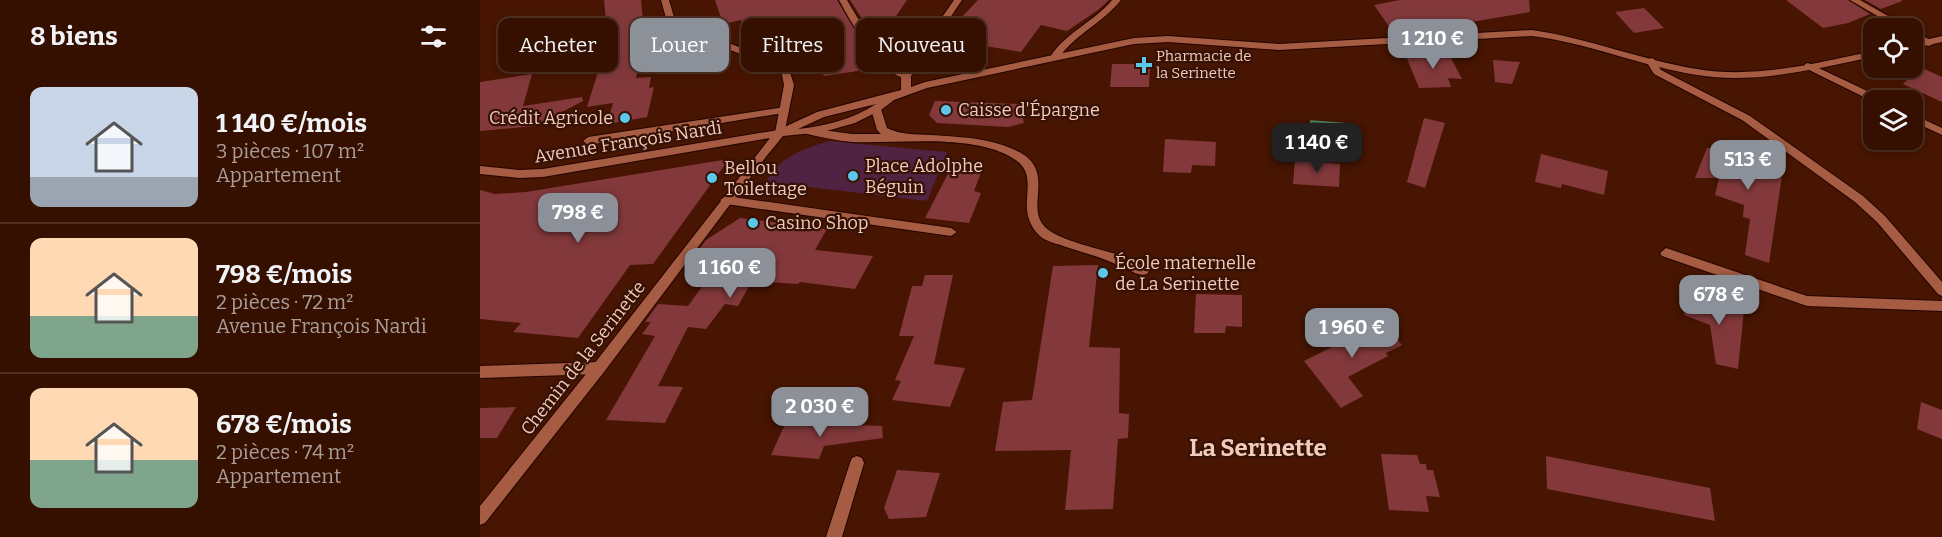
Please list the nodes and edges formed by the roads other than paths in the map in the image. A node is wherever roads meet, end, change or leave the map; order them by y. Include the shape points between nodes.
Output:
1 (665, 0) edge
2 (843, 0) edge
3 (958, 0) edge
4 (1117, 0) edge
5 (1854, 0) edge
6 (1886, 18) edge
7 (1923, 39) edge
8 (1942, 39) edge
9 (1929, 43) junction
10 (1923, 44) edge
11 (1863, 56) edge
12 (1055, 57) junction
13 (1651, 61) junction
14 (1808, 66) junction
15 (906, 76) junction
16 (906, 92) junction
17 (1863, 93) edge
18 (892, 97) junction
19 (876, 109) junction
20 (785, 110) junction
21 (1923, 122) edge
22 (807, 131) junction
23 (1942, 132) edge
24 (780, 134) junction
25 (896, 137) junction
26 (588, 141) dead end
27 (480, 170) edge
28 (726, 200) junction
29 (951, 232) dead end
30 (1666, 253) dead end
31 (1143, 272) dead end
32 (1942, 291) edge
33 (1942, 306) edge
34 (599, 368) junction
35 (480, 372) edge
36 (857, 464) dead end
37 (480, 518) edge
38 (834, 537) edge

1 - 20 street via 670,18 677,26 784,66 789,85
2 - 15 street via 880,56
3 - 15 street
4 - 12 street via 1104,15 1061,47
5 - 6 street
7 - 9 street
8 - 9 street
9 - 10 street
11 - 14 street
12 - 13 street via 1134,41 1168,39 1279,46 1532,33 1571,39
12 - 16 street
13 - 14 street via 1732,76
13 - 32 street via 1657,72 1746,118 1859,199
14 - 17 street
15 - 16 street
16 - 18 street
18 - 19 street
18 - 24 street via 821,114
19 - 22 street
19 - 25 street via 882,130
20 - 24 street
20 - 26 street
21 - 23 street
22 - 24 street
22 - 25 street via 852,138
24 - 27 street, Avenue François Nardi via 543,173
24 - 28 street, Chemin de la Serinette
25 - 31 street via 968,141 1025,161 1032,174 1034,221 1041,231
28 - 29 street
28 - 34 street, Chemin de la Serinette
30 - 33 street via 1807,301
34 - 35 street
34 - 37 street, Chemin de la Serinette
36 - 38 street

